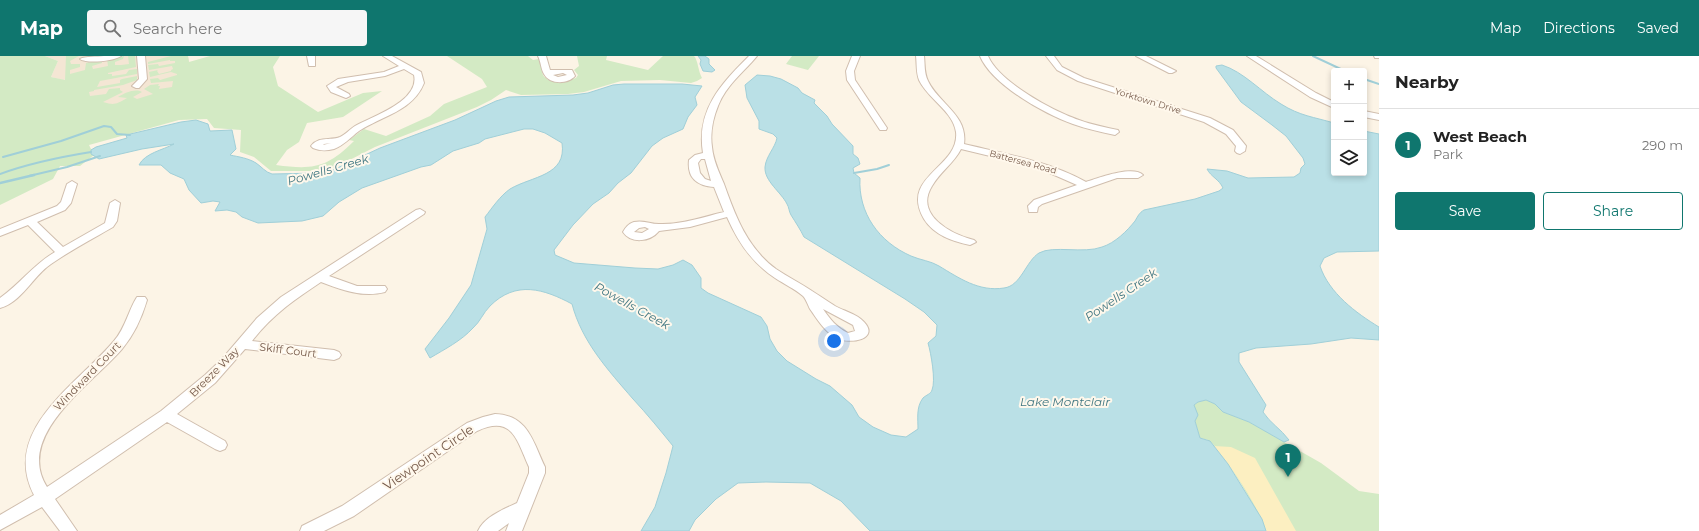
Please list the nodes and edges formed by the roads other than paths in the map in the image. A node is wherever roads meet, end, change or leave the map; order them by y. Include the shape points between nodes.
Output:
1 (117, 56) edge
2 (141, 56) edge
3 (387, 56) edge
4 (542, 56) edge
5 (753, 56) edge
6 (856, 56) edge
7 (920, 56) edge
8 (984, 56) edge
9 (1050, 56) edge
10 (1140, 56) edge
11 (1251, 56) edge
12 (84, 59) dead end
13 (406, 66) junction
14 (1172, 71) dead end
15 (547, 73) dead end
16 (136, 86) dead end
17 (346, 96) dead end
18 (1332, 104) edge
19 (1367, 115) edge
20 (1379, 117) edge
21 (883, 128) dead end
22 (1115, 132) dead end
23 (343, 139) dead end
24 (958, 146) junction
25 (1240, 151) dead end
26 (709, 155) junction
27 (1138, 175) dead end
28 (72, 184) dead end
29 (718, 184) junction
30 (1084, 185) junction
31 (115, 203) dead end
32 (1033, 210) dead end
33 (420, 212) dead end
34 (731, 213) junction
35 (30, 221) junction
36 (655, 228) dead end
37 (0, 233) edge
38 (970, 242) dead end
39 (62, 252) junction
40 (320, 277) junction
41 (380, 289) dead end
42 (809, 294) dead end
43 (141, 300) dead end
44 (0, 304) edge
45 (242, 344) junction
46 (334, 355) dead end
47 (166, 415) junction
48 (220, 445) dead end
49 (45, 497) junction
50 (524, 507) junction
51 (0, 523) edge
52 (70, 531) edge
53 (308, 531) edge
54 (486, 531) edge
55 (514, 531) edge

1 - 12 street
2 - 16 street via 143,79
3 - 13 street
4 - 15 street
5 - 26 street via 716,98 709,118
6 - 21 street via 850,71 851,80
7 - 24 street via 923,79 958,125 961,139
8 - 22 street via 988,65 1001,78 1043,108 1080,124
9 - 25 street, Yorktown Drive via 1056,67 1074,77 1188,113 1217,125 1237,139 1242,146
10 - 14 street
11 - 18 street
13 - 17 street via 331,86
13 - 23 street via 420,77 420,85 412,97 357,128
19 - 20 street
24 - 30 street, Battersea Road via 1043,165
24 - 38 street via 925,188 921,198 925,212 935,225 949,235
26 - 29 street
26 - 29 street via 694,160 695,172 704,184
27 - 30 street via 1116,175
28 - 35 street via 64,206
29 - 34 street
30 - 32 street via 1038,202 1033,206
31 - 39 street via 109,225
33 - 40 street, Breeze Way
34 - 36 street via 690,224
34 - 42 street via 741,238 755,256 773,272
35 - 37 street
35 - 39 street
39 - 44 street via 46,262 23,286
40 - 41 street via 350,290
40 - 45 street, Breeze Way via 272,310
43 - 49 street, Windward Court via 128,331 118,345 57,405 39,434 33,454 32,471
45 - 46 street, Skiff Court
45 - 47 street, Breeze Way via 210,379
47 - 48 street
47 - 49 street, Breeze Way
49 - 51 street, Breeze Way
49 - 52 street, Windward Court
50 - 53 street, Viewpoint Circle via 537,467 518,428 512,423 496,420 472,427 348,511
50 - 54 street via 506,515
50 - 55 street, Viewpoint Circle

